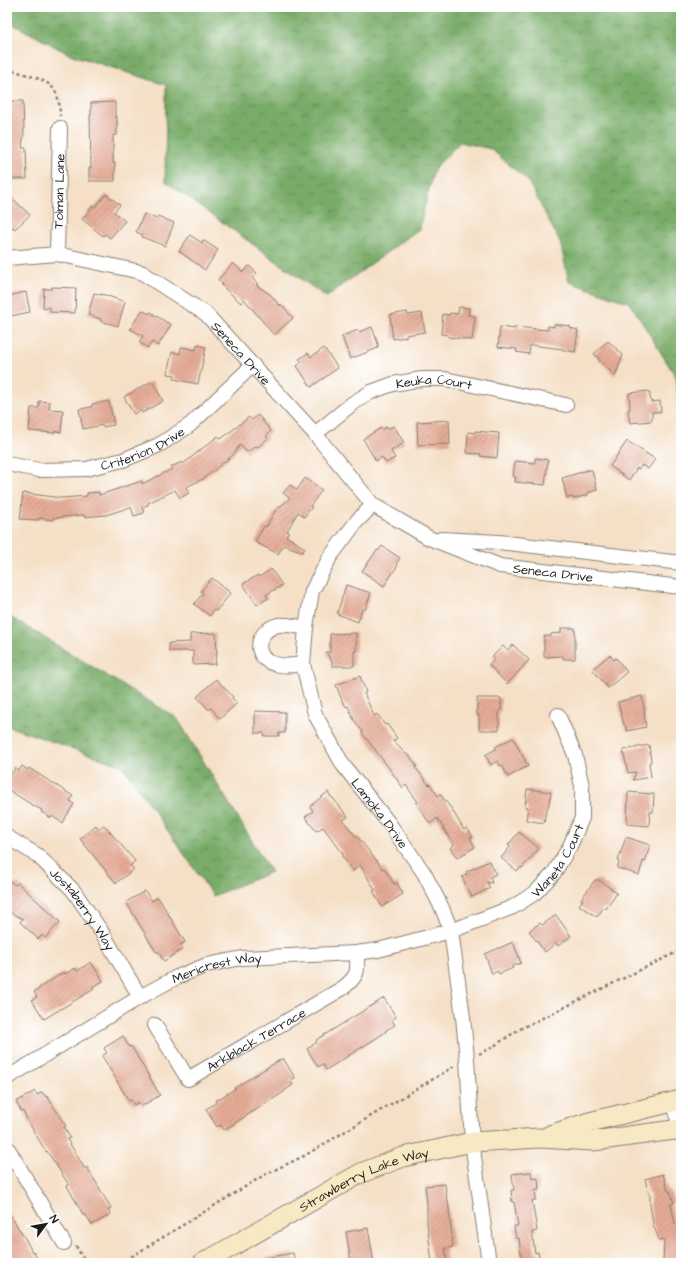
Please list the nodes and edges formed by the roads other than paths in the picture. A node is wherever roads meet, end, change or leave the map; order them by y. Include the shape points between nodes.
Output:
1 (60, 128) road end
2 (57, 254) junction
3 (7, 258) edge
4 (253, 365) junction
5 (566, 405) dead end
6 (315, 434) junction
7 (7, 464) edge
8 (373, 505) junction
9 (429, 538) junction
10 (681, 563) edge
11 (681, 587) edge
12 (306, 627) junction
13 (303, 664) junction
14 (558, 715) dead end
15 (7, 837) edge
16 (451, 931) junction
17 (356, 953) junction
18 (140, 997) junction
19 (155, 1025) dead end
20 (7, 1078) edge
21 (677, 1100) edge
22 (680, 1131) edge
23 (539, 1138) junction
24 (472, 1142) junction
25 (7, 1147) edge
26 (64, 1243) dead end
27 (203, 1263) edge
28 (489, 1263) edge

1 - 2 street, Tolman Lane
2 - 3 street, Seneca Drive
2 - 4 street, Seneca Drive via 141,272 206,314
4 - 6 street, Seneca Drive
4 - 7 street, Criterion Drive via 190,425 159,445 123,460 86,470 39,470
5 - 6 street, Keuka Court via 445,379 422,379 393,384 371,392
6 - 8 street, Seneca Drive
8 - 9 street, Seneca Drive
8 - 12 street, Lamoka Drive via 357,521 330,557 312,591
9 - 10 street, Seneca Drive via 499,542
9 - 11 street, Seneca Drive via 500,566
12 - 13 street, Lamoka Drive
12 - 13 street via 279,625 268,629 258,645 266,660 274,664
13 - 16 street, Lamoka Drive via 315,714 343,765 424,873
14 - 16 street, Waneta Court via 575,755 582,786 582,818 570,846 554,873 536,893 513,907
15 - 18 street, Jostaberry Way via 37,855 73,890
16 - 17 street, Mericrest Way via 378,950
16 - 24 street, Lamoka Drive via 463,1017
17 - 18 street, Mericrest Way via 242,958 207,965 177,977
17 - 19 street, Arkblack Terrace via 358,968 350,983 188,1079
18 - 20 street, Mericrest Way
21 - 22 street
21 - 23 street, Strawberry Lake Way via 589,1122
22 - 23 street, Strawberry Lake Way via 593,1141
23 - 24 street, Strawberry Lake Way
24 - 27 street, Strawberry Lake Way via 403,1158 361,1173
24 - 28 street, Lamoka Drive
25 - 26 street

